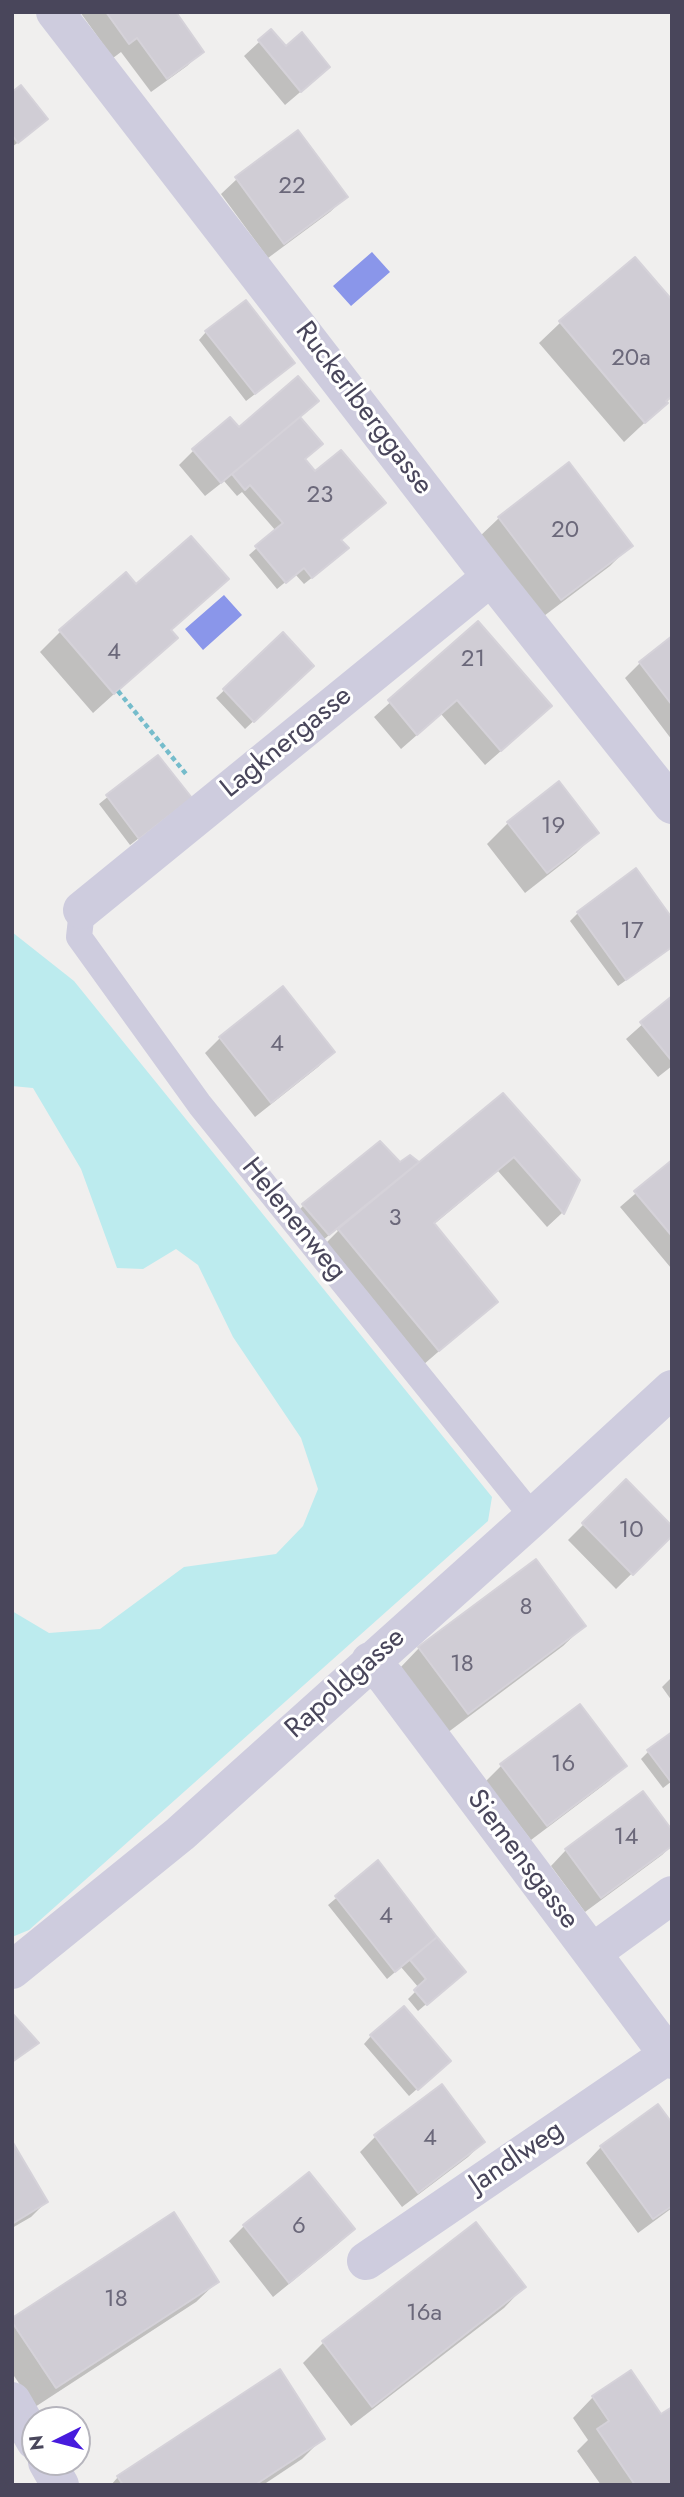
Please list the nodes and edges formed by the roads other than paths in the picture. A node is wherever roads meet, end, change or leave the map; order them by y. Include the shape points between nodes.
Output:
1 (55, 12) edge
2 (491, 577) junction
3 (672, 805) edge
4 (82, 910) joint
5 (672, 1389) edge
6 (533, 1517) junction
7 (370, 1661) junction
8 (672, 1895) edge
9 (592, 1953) junction
10 (12, 1970) edge
11 (670, 2058) edge
12 (366, 2261) dead end
13 (12, 2401) edge
14 (21, 2417) edge

1 - 2 street, Ruckerlberggasse
2 - 3 street, Ruckerlberggasse
2 - 4 street, Lagknergasse
4 - 6 lane, Helenenweg via 79,937 200,1105
5 - 6 street, Rapoldgasse
6 - 7 street, Rapoldgasse
7 - 9 street, Siemensgasse
7 - 10 street, Rapoldgasse via 180,1834
8 - 9 street
9 - 11 street, Siemensgasse
11 - 12 street, Jandlweg
13 - 14 street

